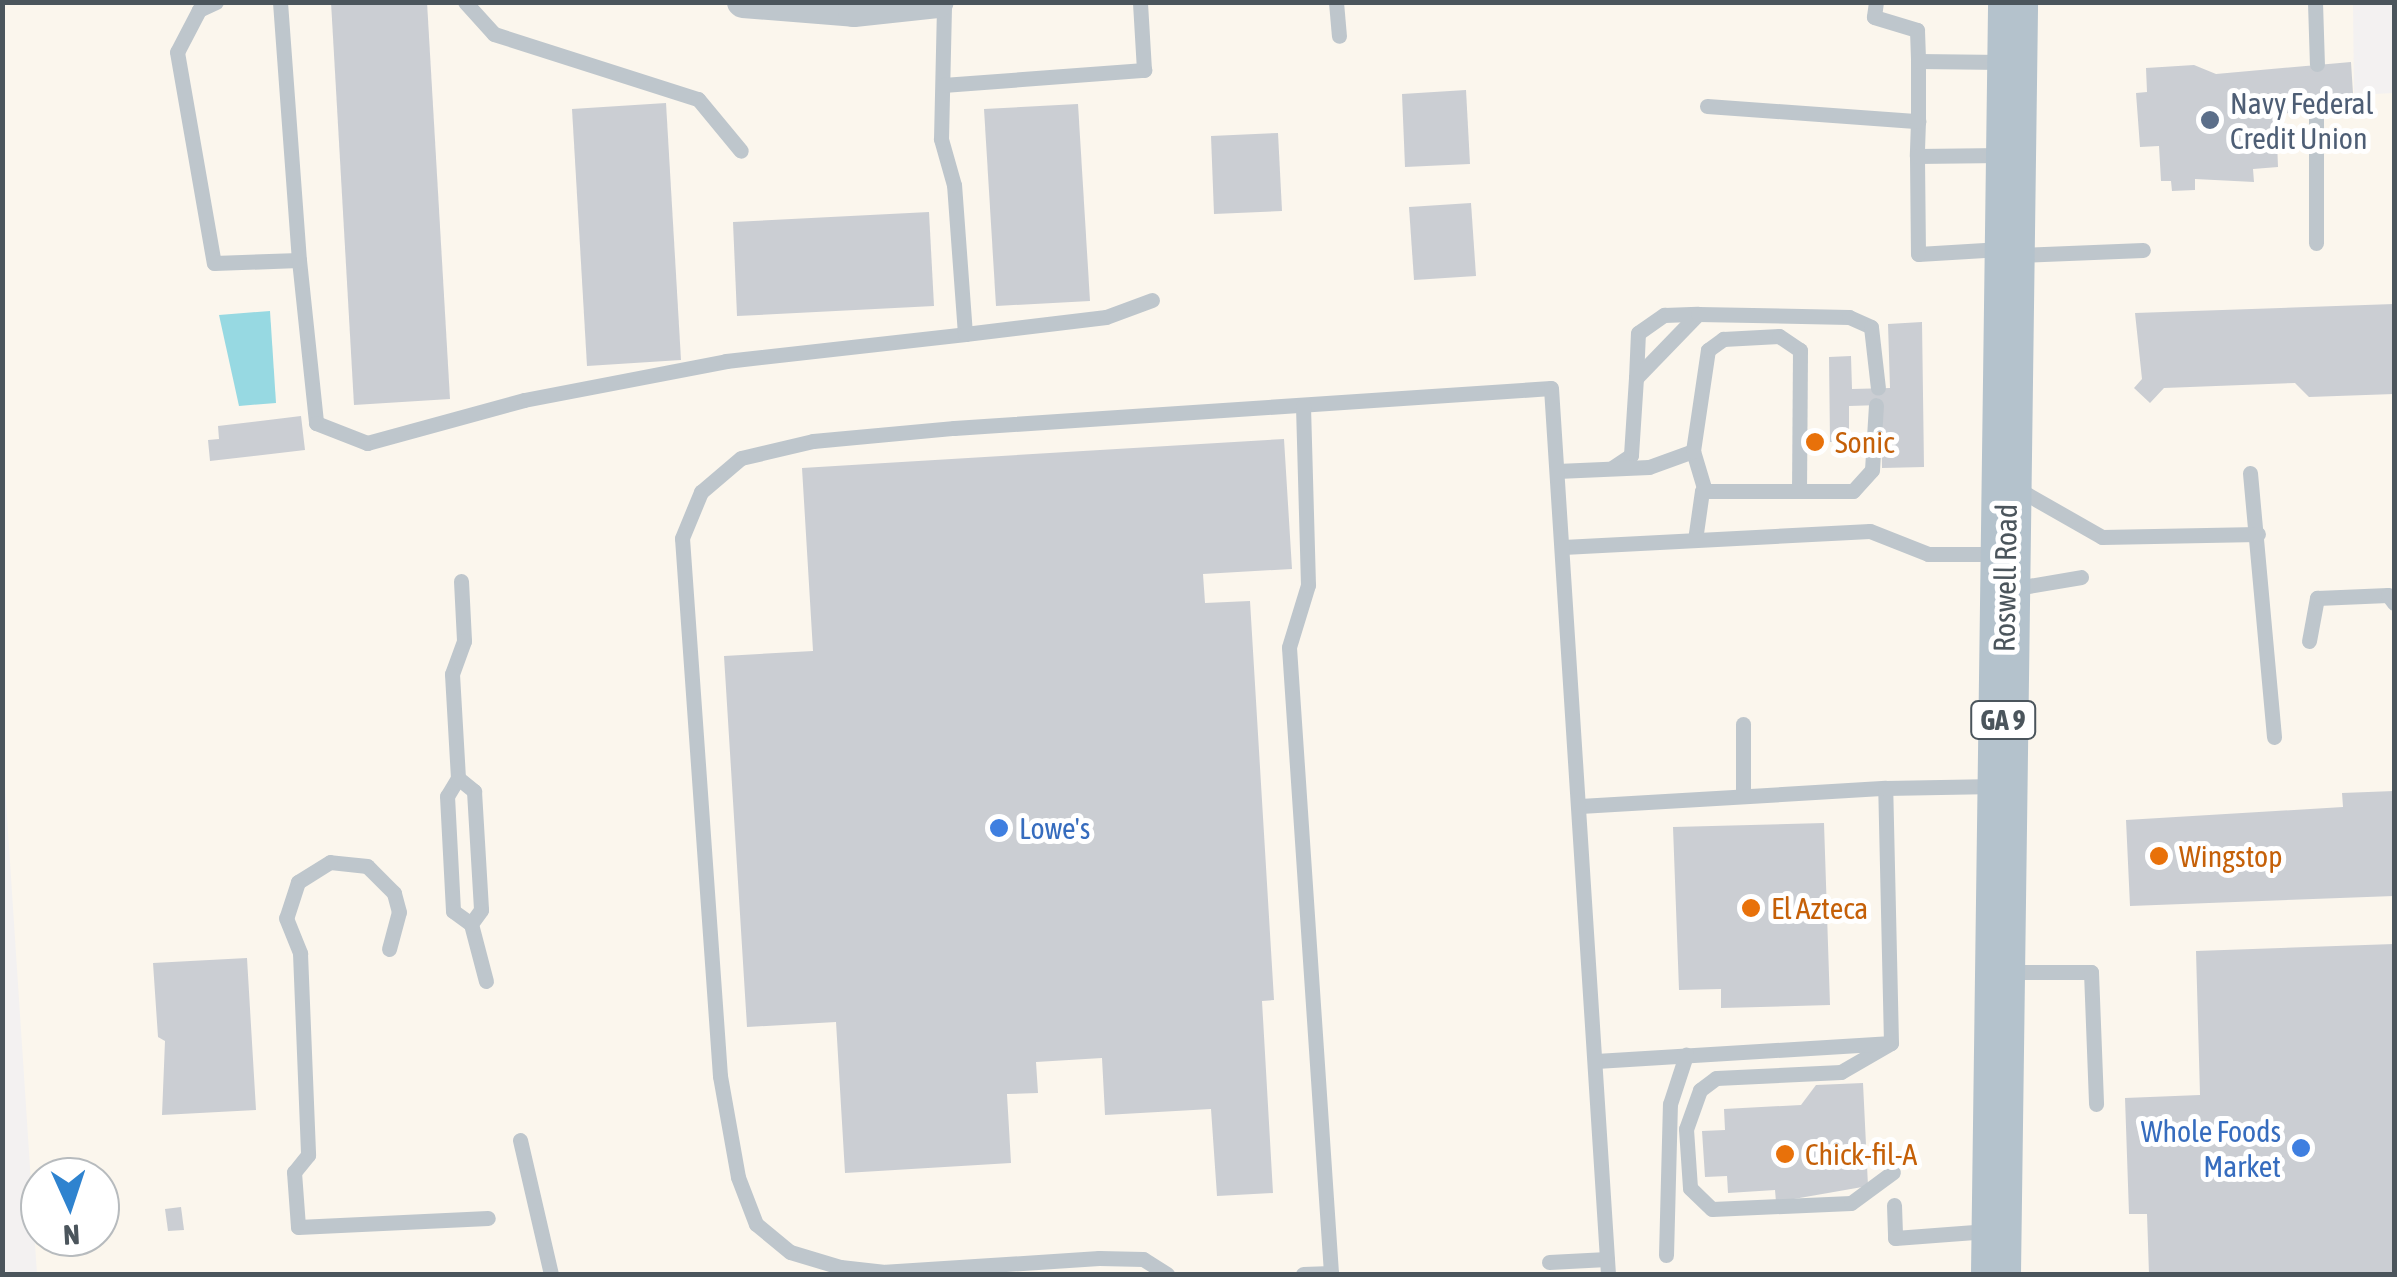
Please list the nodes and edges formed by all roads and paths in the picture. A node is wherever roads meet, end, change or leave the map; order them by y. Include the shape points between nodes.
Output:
1 (216, 2) edge
2 (280, 2) edge
3 (465, 2) edge
4 (743, 2) edge
5 (941, 2) edge
6 (1140, 2) edge
7 (1336, 2) edge
8 (1876, 2) edge
9 (2014, 2) edge
10 (2315, 2) edge
11 (1340, 36) dead end
12 (1918, 60) junction
13 (2012, 62) junction
14 (2317, 64) dead end
15 (943, 85) junction
16 (1706, 106) dead end
17 (2316, 112) dead end
18 (1918, 121) junction
19 (741, 151) dead end
20 (2011, 155) junction
21 (1917, 156) junction
22 (2316, 244) dead end
23 (2143, 250) dead end
24 (2010, 252) junction
25 (300, 260) junction
26 (1152, 300) dead end
27 (1698, 314) junction
28 (1780, 316) junction
29 (965, 334) junction
30 (1780, 336) junction
31 (1636, 378) junction
32 (1303, 406) junction
33 (1693, 452) junction
34 (1608, 470) junction
35 (1557, 472) junction
36 (2250, 474) dead end
37 (2007, 482) junction
38 (1706, 491) junction
39 (1799, 491) junction
40 (2258, 534) junction
41 (1694, 540) junction
42 (1563, 547) junction
43 (2005, 572) junction
44 (2081, 577) dead end
45 (461, 581) dead end
46 (2394, 602) edge
47 (2309, 641) dead end
48 (1743, 724) dead end
49 (2274, 737) dead end
50 (458, 778) junction
51 (2002, 786) junction
52 (1885, 788) junction
53 (1743, 796) junction
54 (1580, 806) junction
55 (471, 924) junction
56 (389, 948) dead end
57 (2000, 972) junction
58 (486, 981) dead end
59 (1891, 1043) junction
60 (1686, 1056) junction
61 (1596, 1061) junction
62 (2096, 1104) dead end
63 (520, 1140) dead end
64 (1893, 1172) dead end
65 (1894, 1206) dead end
66 (488, 1218) dead end
67 (1996, 1253) edge
68 (1666, 1255) dead end
69 (1549, 1262) dead end
70 (1608, 1267) edge
71 (551, 1274) edge
72 (1167, 1274) edge
73 (1302, 1274) edge

1 - 25 lane via 199,10 176,52 214,263
2 - 25 lane
3 - 19 lane via 494,34 698,99
4 - 5 street via 854,10
5 - 15 lane
6 - 15 lane via 1144,70
7 - 11 lane
8 - 12 lane via 1874,17 1916,30
9 - 13 main road, Roswell Road / GA 9
10 - 14 lane
12 - 13 lane
12 - 18 lane
13 - 20 main road, Roswell Road / GA 9
15 - 29 lane via 941,139 954,184
16 - 18 lane
17 - 22 lane
18 - 21 lane
20 - 21 lane
20 - 24 main road, Roswell Road / GA 9
21 - 24 lane via 1918,254
23 - 24 lane
24 - 37 main road, Roswell Road / GA 9
25 - 29 lane via 316,424 368,443 524,400 726,361
26 - 29 lane via 1106,318
27 - 28 lane
27 - 31 lane
27 - 31 lane via 1664,315 1638,333
28 - 30 lane
28 - 39 lane via 1848,317 1871,328 1877,397 1872,470 1853,491
30 - 33 lane via 1723,339 1708,350
30 - 39 lane via 1800,350
31 - 34 lane via 1631,455
32 - 35 lane via 1550,388
32 - 72 lane via 814,441 741,458 701,492 682,538 720,1076 738,1178 756,1224 790,1252 840,1267 885,1272 1098,1258 1143,1259
32 - 73 lane via 1308,585 1289,647 1330,1273
33 - 34 lane
33 - 38 lane
34 - 35 lane
35 - 42 lane
36 - 40 lane
37 - 40 lane via 2102,538
37 - 43 main road, Roswell Road / GA 9
38 - 39 lane
38 - 41 lane via 1694,506
40 - 49 lane
41 - 42 lane
41 - 43 lane via 1870,531 1928,554
42 - 54 lane
43 - 44 lane
43 - 51 main road, Roswell Road / GA 9
45 - 50 lane via 464,641 452,674
46 - 47 lane via 2388,595 2317,598
48 - 53 lane
50 - 55 lane via 474,791 480,910
50 - 55 lane via 447,796 453,911
51 - 52 lane
51 - 57 main road, Roswell Road / GA 9
52 - 53 lane
52 - 59 lane
53 - 54 lane
54 - 61 lane
55 - 58 lane
56 - 66 lane via 399,912 383,878 367,866 330,862 298,882 286,918 300,953 308,1155 294,1172 298,1227
57 - 62 lane via 2091,972
57 - 67 main road, Roswell Road / GA 9
59 - 60 lane
59 - 64 lane via 1841,1072 1716,1078 1700,1090 1686,1129 1690,1188 1712,1209 1851,1203
60 - 61 lane
60 - 68 lane via 1670,1104
61 - 70 lane
63 - 71 lane
65 - 67 lane via 1895,1238
69 - 70 lane

